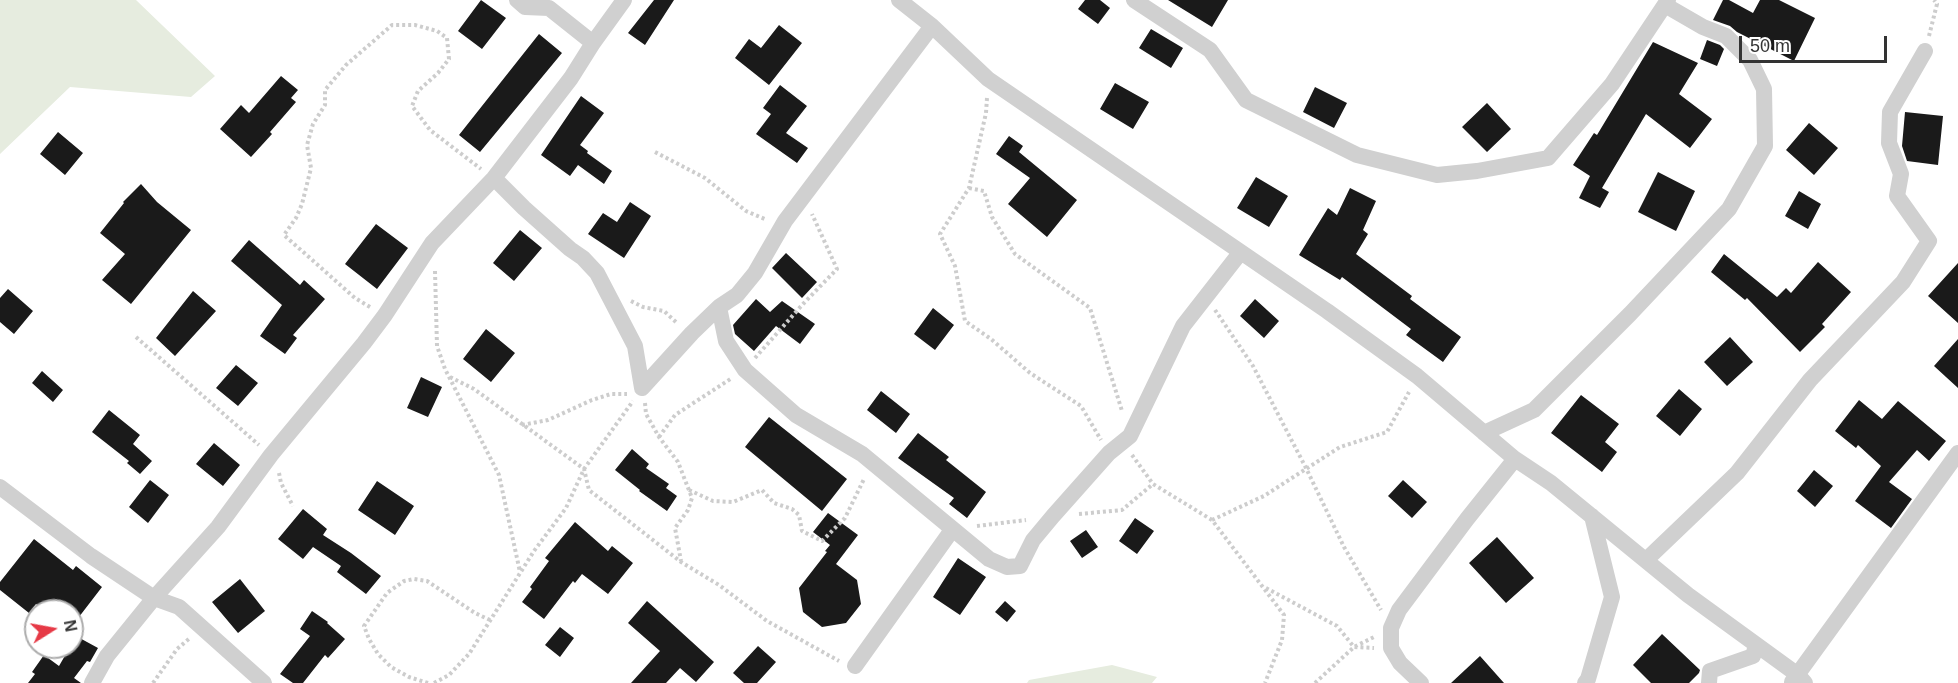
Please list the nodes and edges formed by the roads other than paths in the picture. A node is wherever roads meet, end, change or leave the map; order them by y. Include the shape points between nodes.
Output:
1 (517, 0) edge
2 (624, 0) edge
3 (899, 0) edge
4 (1134, 0) edge
5 (1666, 2) edge
6 (932, 26) junction
7 (593, 43) junction
8 (1925, 51) road end
9 (494, 178) junction
10 (1240, 253) junction
11 (719, 307) junction
12 (1484, 432) junction
13 (1958, 453) edge
14 (1515, 459) junction
15 (0, 487) edge
16 (1592, 516) junction
17 (952, 530) junction
18 (1646, 560) junction
19 (154, 597) junction
20 (1756, 645) junction
21 (855, 666) road end
22 (1798, 680) edge
23 (92, 683) edge
24 (264, 683) edge
25 (1421, 683) edge
26 (1585, 683) edge
27 (1709, 683) edge

1 - 7 street via 525,7 549,8
2 - 7 street
3 - 6 street
4 - 5 street via 1209,50 1246,100 1356,155 1437,176 1548,158 1612,84
5 - 12 street via 1703,27 1726,36 1750,60 1764,89 1765,146 1729,209 1630,314 1534,410
6 - 10 street via 988,79
6 - 11 street via 785,221 754,273 737,295
7 - 9 street
8 - 18 street via 1890,112 1889,143 1901,174 1897,196 1929,241 1903,282 1810,380 1737,473
9 - 11 street via 597,273 635,346 642,388
9 - 19 street via 432,243 385,315 218,527
10 - 12 street via 1417,376
10 - 17 street via 1183,326 1130,436 1110,453 1033,540 1020,566 1007,567 989,559
11 - 17 street via 726,341 745,370 796,415 862,454
12 - 14 street
13 - 22 street
14 - 16 street
14 - 25 street via 1399,610 1391,628 1391,648
15 - 19 street via 91,556
16 - 18 street
16 - 26 street via 1612,597
17 - 21 street
18 - 20 street
19 - 23 street via 107,656
19 - 24 street via 179,607
20 - 22 street
20 - 27 street via 1753,656 1710,671

